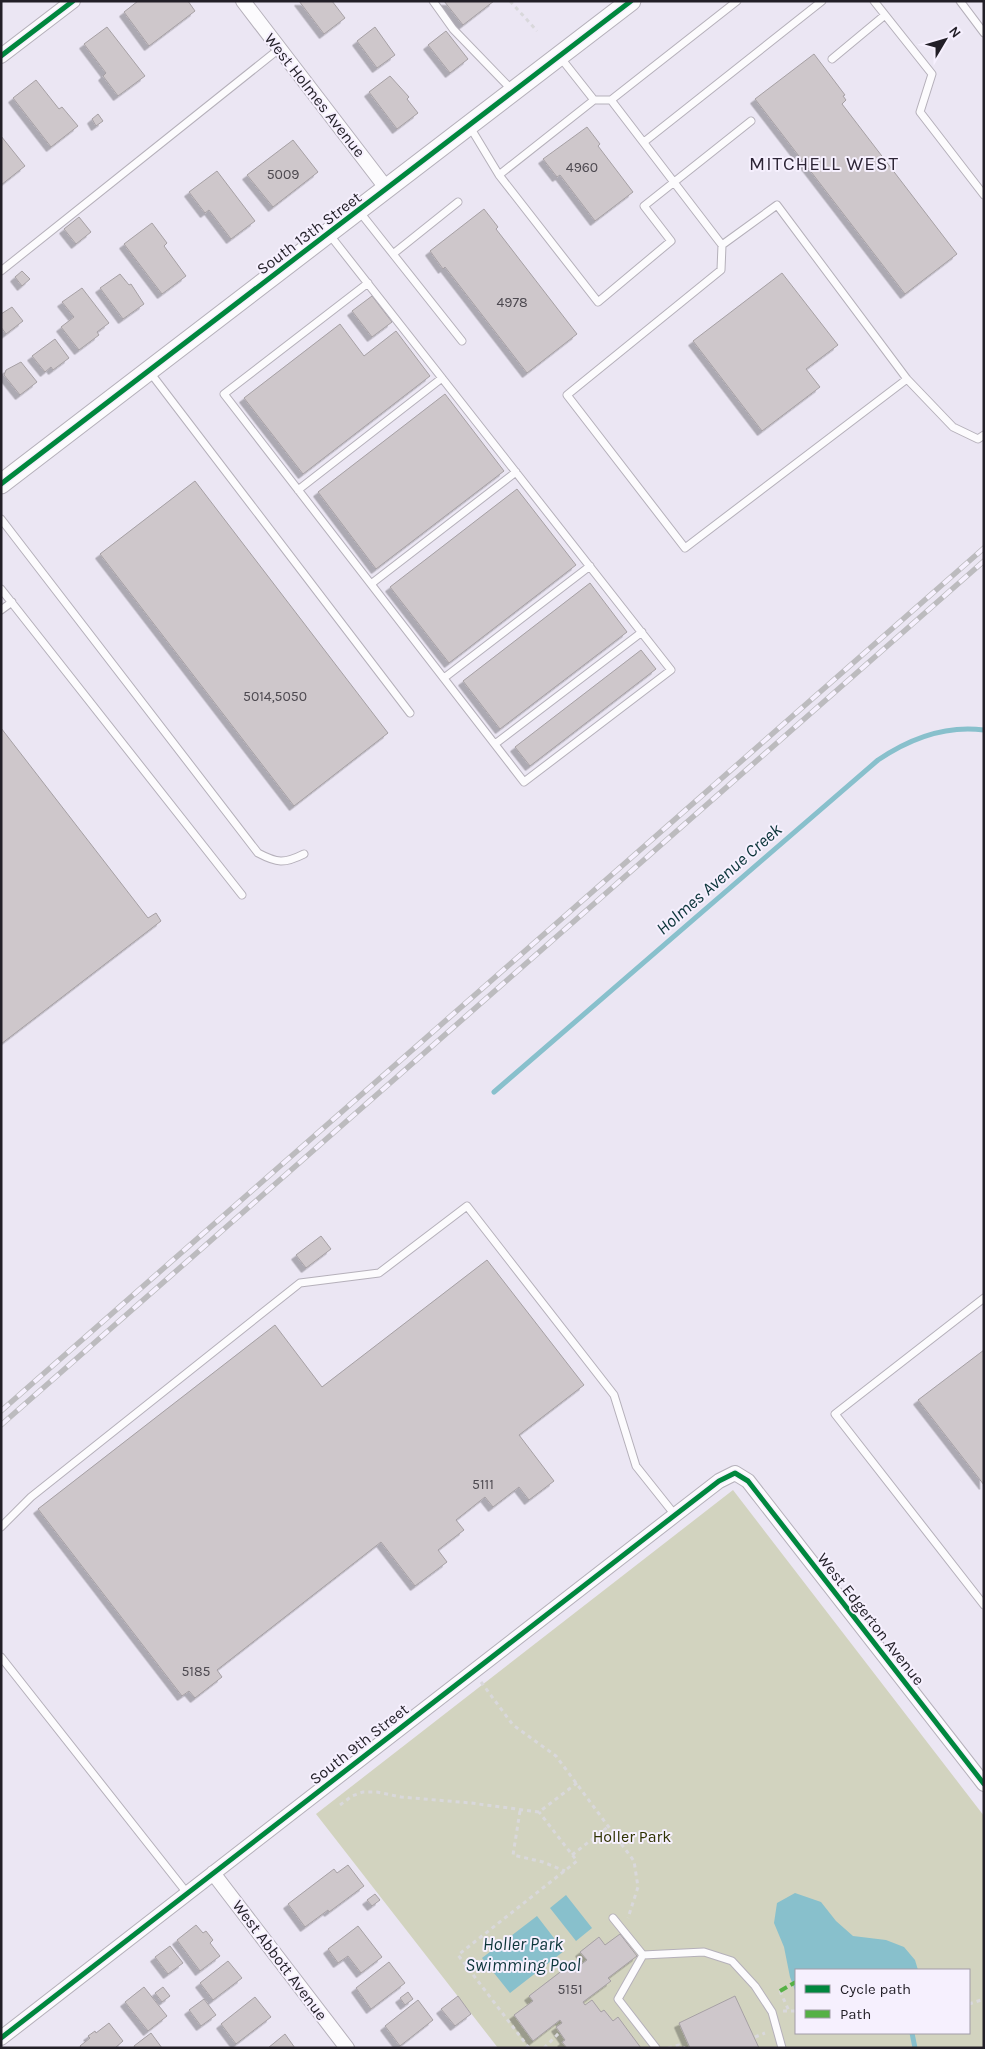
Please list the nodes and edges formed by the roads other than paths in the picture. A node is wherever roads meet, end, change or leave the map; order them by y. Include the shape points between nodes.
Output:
1 (73, 1) edge
2 (243, 1) edge
3 (433, 1) edge
4 (631, 1) edge
5 (737, 1) edge
6 (822, 1) edge
7 (874, 1) edge
8 (960, 1) edge
9 (885, 15) junction
10 (984, 33) edge
11 (279, 49) junction
12 (1, 56) edge
13 (560, 56) junction
14 (832, 59) dead end
15 (514, 91) junction
16 (594, 100) junction
17 (611, 100) junction
18 (751, 120) dead end
19 (469, 126) junction
20 (644, 142) junction
21 (499, 175) junction
22 (674, 182) junction
23 (387, 189) junction
24 (984, 194) edge
25 (458, 202) dead end
26 (359, 211) junction
27 (329, 233) junction
28 (722, 245) junction
29 (393, 254) junction
30 (1, 270) edge
31 (368, 283) junction
32 (462, 341) dead end
33 (148, 371) junction
34 (442, 378) junction
35 (907, 379) junction
36 (984, 435) edge
37 (516, 472) junction
38 (1, 484) edge
39 (298, 490) junction
40 (1, 519) edge
41 (590, 566) junction
42 (371, 584) junction
43 (1, 588) edge
44 (12, 602) junction
45 (1, 610) edge
46 (642, 632) junction
47 (444, 678) junction
48 (410, 713) dead end
49 (495, 744) junction
50 (304, 854) dead end
51 (242, 895) dead end
52 (984, 1298) edge
53 (735, 1473) joint
54 (675, 1515) junction
55 (1, 1527) edge
56 (984, 1605) edge
57 (1, 1657) edge
58 (984, 1784) edge
59 (213, 1873) junction
60 (187, 1893) junction
61 (613, 1918) dead end
62 (643, 1955) junction
63 (1, 2038) edge
64 (347, 2048) edge
65 (656, 2048) edge
66 (782, 2048) edge

1 - 12 street
2 - 11 street, West Holmes Avenue
3 - 15 lane via 453,30
4 - 13 street, South 13th Street
5 - 17 lane
6 - 20 lane
7 - 9 lane
8 - 10 lane
9 - 14 lane
9 - 24 lane via 932,74 920,112
11 - 23 street, West Holmes Avenue
11 - 30 lane
13 - 15 street, South 13th Street
13 - 16 lane
15 - 19 street, South 13th Street
16 - 17 lane
16 - 21 lane
17 - 20 lane
18 - 22 lane
19 - 21 lane
19 - 23 street, South 13th Street
20 - 22 lane
21 - 22 lane via 598,302 672,241 644,206
22 - 28 lane
23 - 26 street, South 13th Street
25 - 29 lane
26 - 27 street, South 13th Street
26 - 29 lane
27 - 31 lane
27 - 33 street, South 13th Street
28 - 35 lane via 777,205
28 - 35 lane via 721,270 567,395 685,548
29 - 32 lane
31 - 34 lane
31 - 39 lane via 224,394
33 - 38 street, South 13th Street
33 - 48 lane
34 - 37 lane
34 - 39 lane
35 - 36 lane via 953,427 978,440
37 - 41 lane
37 - 42 lane
39 - 42 lane
40 - 50 lane via 258,853 273,861 290,861
41 - 46 lane
41 - 47 lane
42 - 47 lane
43 - 44 lane
44 - 45 lane
44 - 51 lane
46 - 49 lane
46 - 49 lane via 671,670 524,782
47 - 49 lane
52 - 56 lane via 835,1414
53 - 54 street, South 9th Street
53 - 58 street, West Edgerton Avenue via 748,1481
54 - 55 lane via 636,1466 614,1395 467,1206 379,1273 300,1282 31,1497
54 - 59 street, South 9th Street
57 - 60 lane
59 - 60 street, South 9th Street
59 - 64 street, West Abbott Avenue
60 - 63 street, South 9th Street
61 - 62 lane
62 - 65 lane via 618,1998
62 - 66 lane via 704,1952 732,1961 755,1986 772,2012

